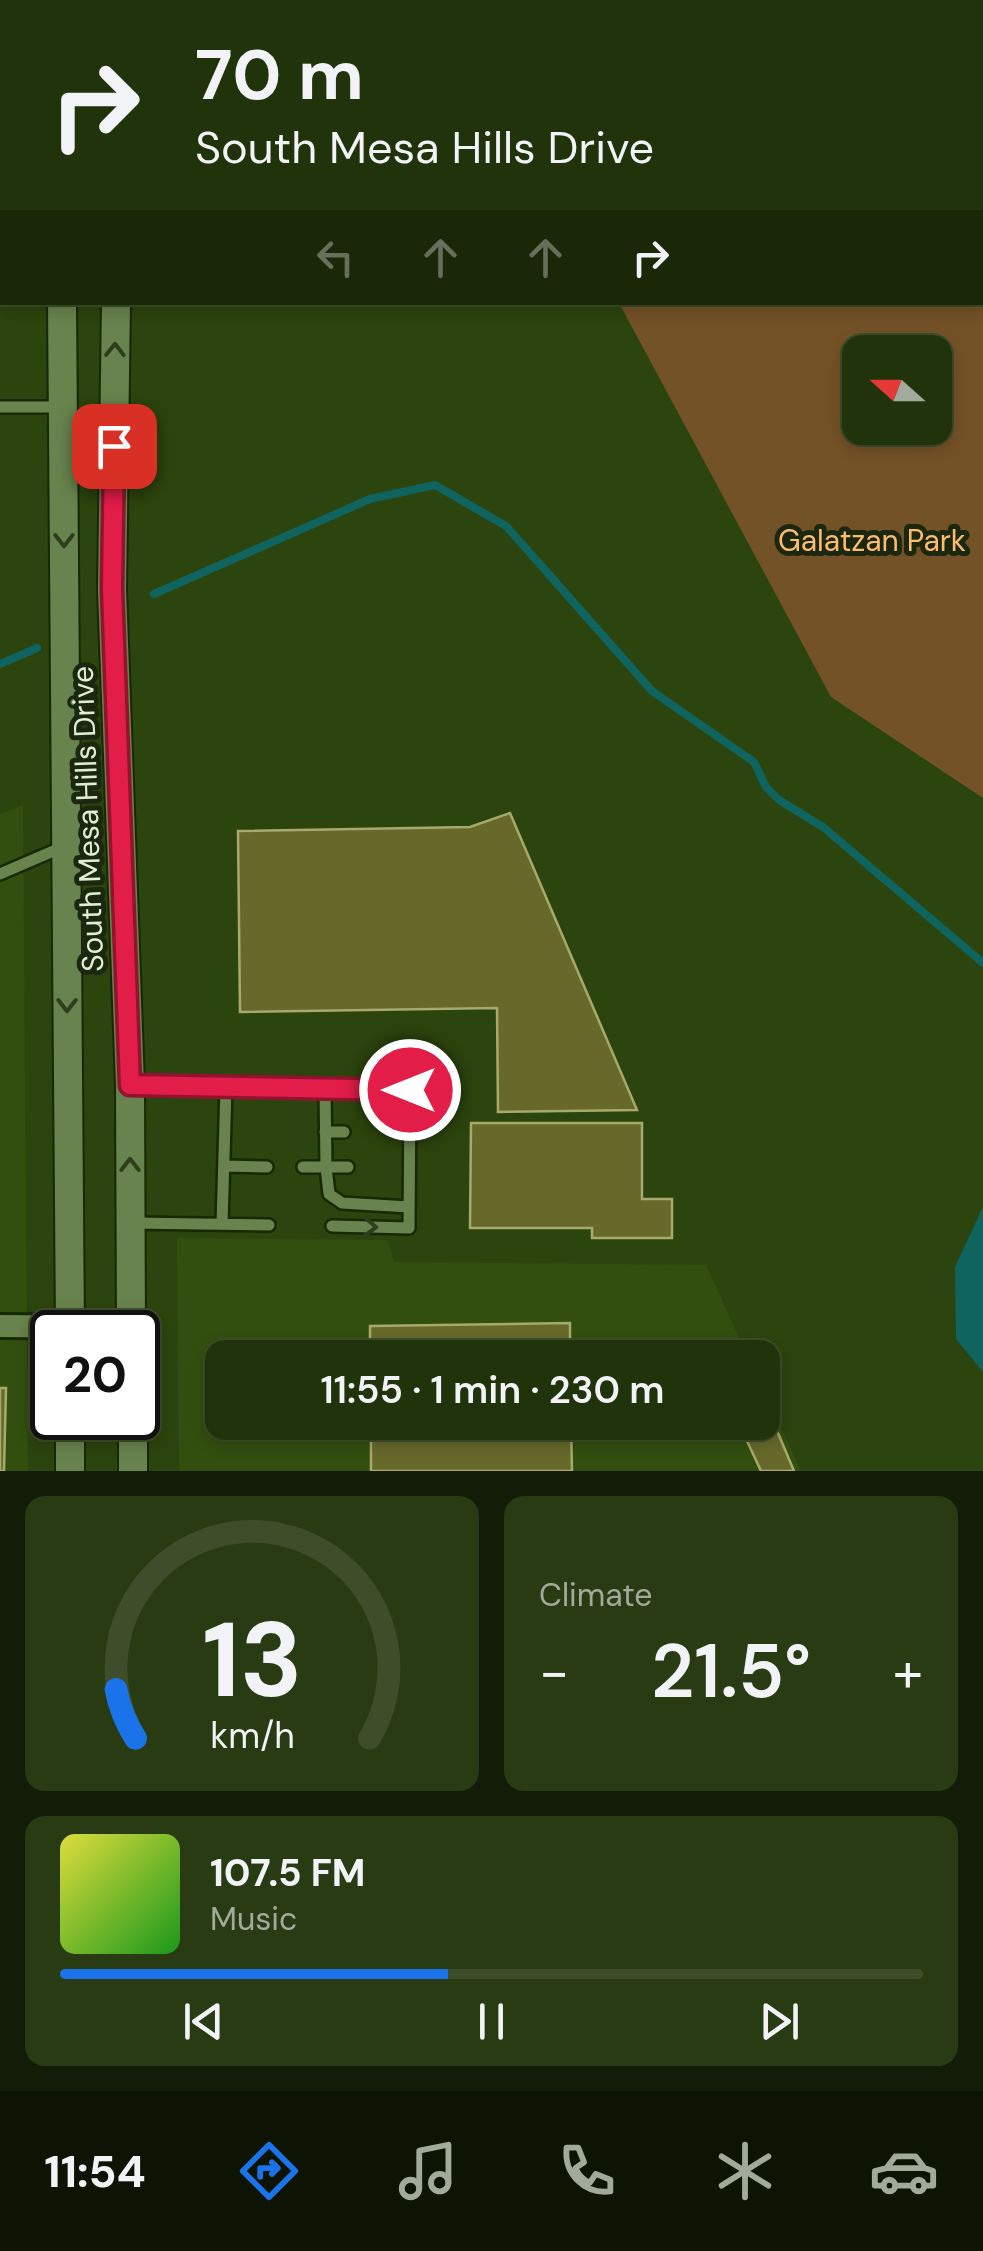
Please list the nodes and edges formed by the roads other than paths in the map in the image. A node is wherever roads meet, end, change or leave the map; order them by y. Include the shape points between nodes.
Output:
1 (62, 305) edge
2 (116, 305) edge
3 (0, 407) edge
4 (62, 407) junction
5 (66, 846) junction
6 (0, 874) edge
7 (130, 1085) junction
8 (226, 1087) junction
9 (325, 1091) junction
10 (326, 1132) junction
11 (344, 1132) dead end
12 (224, 1166) junction
13 (303, 1166) dead end
14 (326, 1166) junction
15 (394, 1166) dead end
16 (409, 1166) junction
17 (267, 1167) dead end
18 (348, 1167) dead end
19 (408, 1207) junction
20 (130, 1223) junction
21 (222, 1224) junction
22 (270, 1225) dead end
23 (332, 1226) dead end
24 (70, 1310) edge
25 (131, 1310) edge
26 (0, 1326) edge
27 (30, 1327) edge
28 (70, 1440) edge
29 (133, 1440) edge
30 (70, 1471) edge
31 (134, 1471) edge

1 - 4 street, South Mesa Hills Drive
7 -> 2 street, South Mesa Hills Drive via 112,589
3 - 4 lane
4 -> 5 street, South Mesa Hills Drive
5 - 6 lane
5 -> 24 street, South Mesa Hills Drive
7 - 8 lane
20 -> 7 street, South Mesa Hills Drive
8 - 9 lane
8 - 12 lane
9 - 10 lane
9 - 16 lane via 410,1090 403,1131
10 - 11 lane
10 - 14 lane
12 - 17 lane
12 - 21 lane
13 - 14 lane
14 - 18 lane
14 - 19 lane via 329,1194 342,1203
15 - 16 lane
16 - 19 lane
23 -> 19 lane via 408,1228
20 - 21 lane
20 - 25 street, South Mesa Hills Drive
21 - 22 lane
26 - 27 street
28 - 30 street
29 - 31 street

